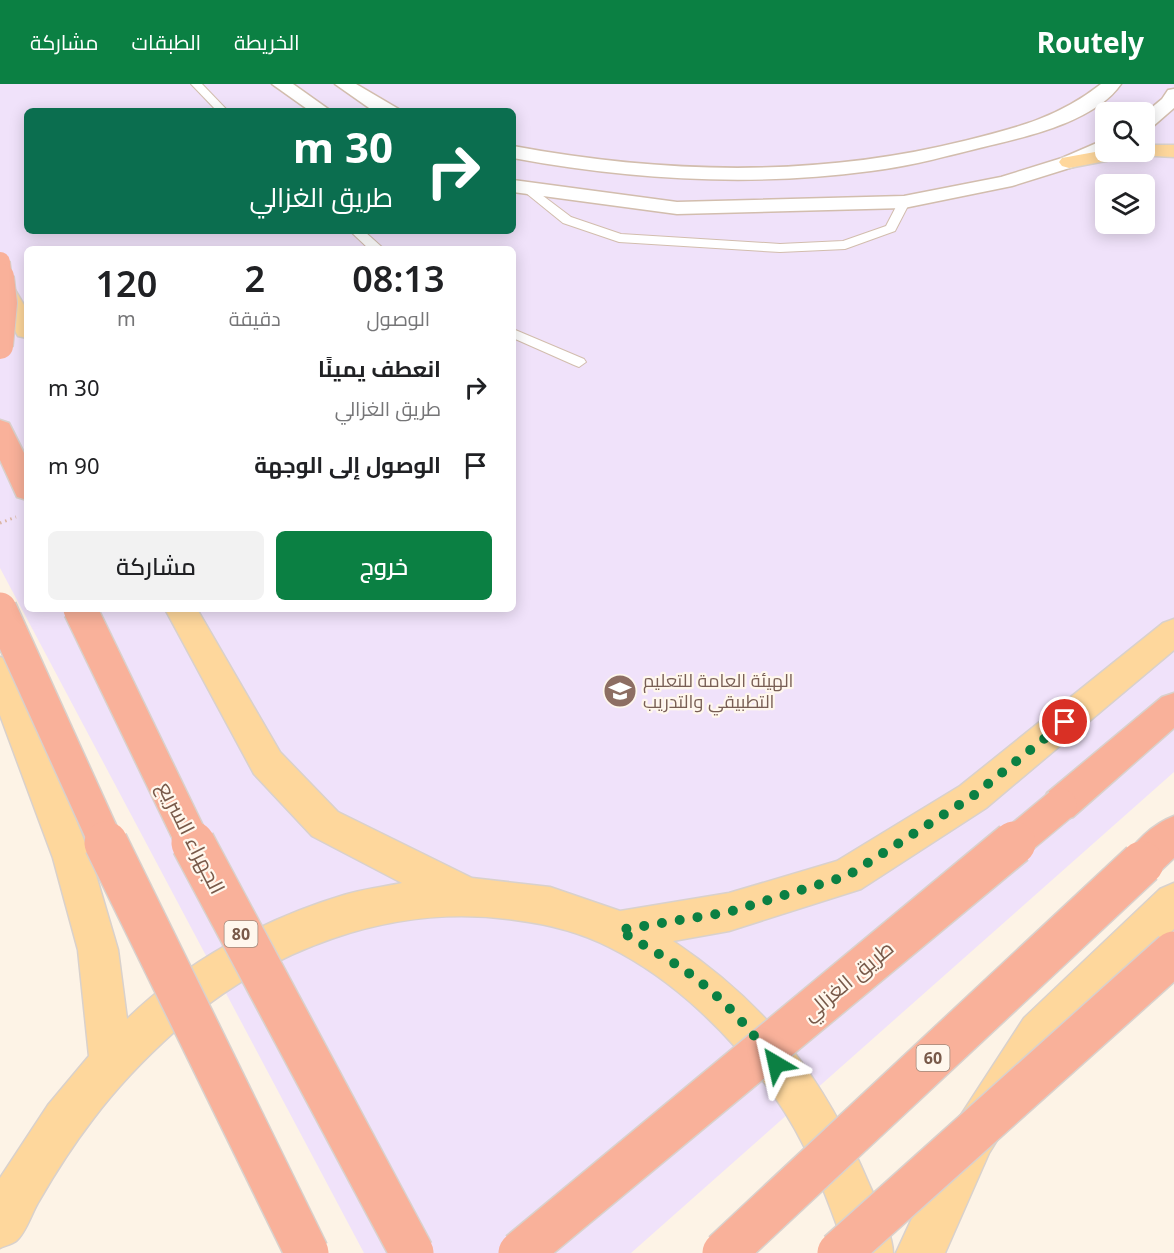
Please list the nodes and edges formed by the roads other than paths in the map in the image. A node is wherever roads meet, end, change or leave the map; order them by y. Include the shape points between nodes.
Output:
1 (196, 84) edge
2 (281, 84) edge
3 (344, 84) edge
4 (1112, 84) edge
5 (1174, 94) edge
6 (219, 108) edge
7 (317, 108) edge
8 (384, 108) edge
9 (1155, 115) edge
10 (1095, 150) edge
11 (1174, 151) edge
12 (1155, 152) edge
13 (516, 153) edge
14 (1095, 158) edge
15 (1069, 162) junction
16 (823, 171) junction
17 (521, 188) edge
18 (904, 202) junction
19 (837, 205) junction
20 (360, 234) edge
21 (374, 246) edge
22 (0, 262) edge
23 (0, 283) edge
24 (24, 326) edge
25 (516, 334) edge
26 (0, 346) edge
27 (579, 362) dead end
28 (0, 429) edge
29 (24, 483) edge
30 (0, 609) edge
31 (81, 612) edge
32 (183, 612) edge
33 (1174, 632) edge
34 (0, 670) edge
35 (1174, 707) edge
36 (1174, 834) edge
37 (466, 895) junction
38 (1174, 902) edge
39 (619, 930) junction
40 (1174, 953) edge
41 (111, 1063) junction
42 (0, 1224) edge
43 (307, 1253) edge
44 (412, 1253) edge
45 (520, 1253) edge
46 (724, 1253) edge
47 (838, 1253) edge
48 (870, 1253) edge
49 (921, 1253) edge

1 - 6 lane
2 - 7 street
3 - 8 street
4 - 16 street via 1051,123 939,155
5 - 9 street
10 - 15 street
11 - 12 main road
13 - 16 street via 671,174
14 - 15 main road
15 - 18 street via 1005,182
16 - 19 street via 835,178 842,193
17 - 18 lane via 567,220 619,238 780,248 845,245 891,228
17 - 19 street via 677,208
18 - 19 street
20 - 21 lane
22 - 26 highway, bridge via 4,303
23 - 24 main road
25 - 27 lane
28 - 29 highway
30 - 43 highway, bridge via 113,859
31 - 44 highway, الجهراء السريع / 80, bridge via 187,832
32 - 37 main road via 267,763 325,824
33 - 39 main road via 973,796 847,876 729,912
34 - 41 main road via 75,869 98,950
35 - 45 highway, طريق الغزالي, bridge
36 - 46 highway, 60, bridge
37 - 39 main road via 559,908
37 - 41 main road via 362,907 310,923 209,979 159,1017
38 - 49 main road via 1039,1034 973,1137
39 - 48 main road via 689,973 753,1033 810,1110 857,1206
40 - 47 highway, bridge
41 - 42 main road via 66,1117 27,1174

